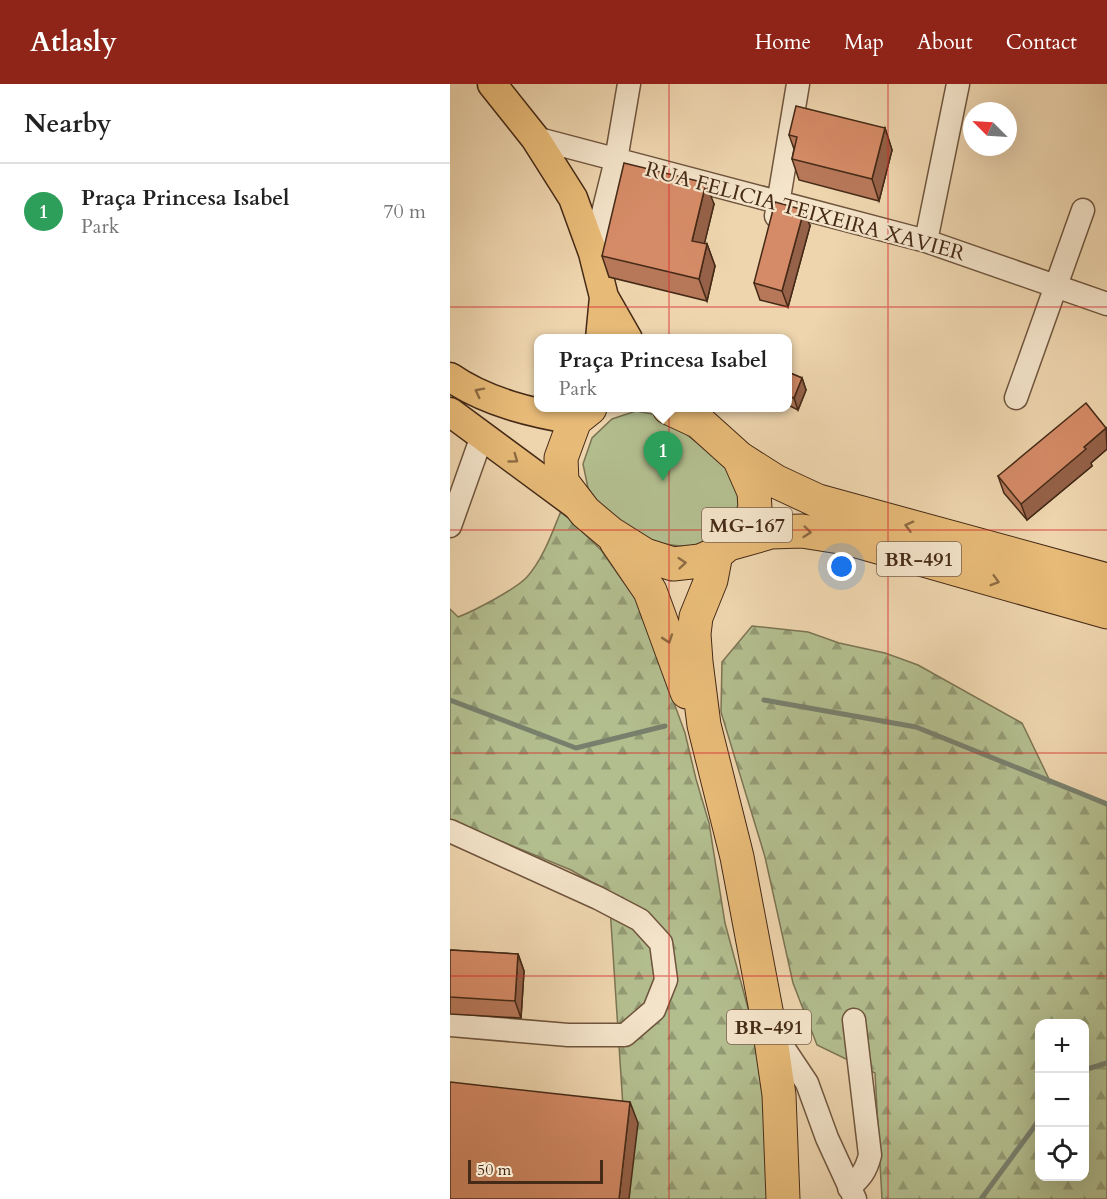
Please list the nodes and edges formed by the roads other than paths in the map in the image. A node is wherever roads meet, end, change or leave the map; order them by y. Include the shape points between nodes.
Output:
1 (492, 84) edge
2 (629, 84) edge
3 (798, 84) edge
4 (958, 84) edge
5 (535, 138) junction
6 (616, 160) junction
7 (780, 202) junction
8 (1083, 210) dead end
9 (771, 234) edge
10 (926, 241) junction
11 (593, 253) junction
12 (1054, 287) junction
13 (604, 297) junction
14 (1107, 304) edge
15 (600, 334) edge
16 (625, 334) edge
17 (450, 377) edge
18 (1016, 398) dead end
19 (450, 412) edge
20 (534, 412) edge
21 (534, 412) edge
22 (582, 414) edge
23 (691, 415) edge
24 (482, 436) junction
25 (738, 458) junction
26 (585, 512) junction
27 (450, 526) edge
28 (610, 533) junction
29 (722, 549) junction
30 (1107, 580) edge
31 (1107, 612) edge
32 (704, 725) junction
33 (450, 831) edge
34 (854, 1020) dead end
35 (450, 1025) edge
36 (769, 1026) junction
37 (852, 1193) edge
38 (783, 1199) edge

1 - 5 main road
2 - 6 street
3 - 7 street
4 - 10 street
5 - 6 street, RUA FELICIA TEIXEIRA XAVIER
5 - 11 main road via 573,198
6 - 7 street, RUA FELICIA TEIXEIRA XAVIER
6 - 11 street
7 - 9 street
7 - 10 street, RUA FELICIA TEIXEIRA XAVIER
8 - 12 street
10 - 12 street, RUA FELICIA TEIXEIRA XAVIER
11 - 13 main road
12 - 14 street, RUA FELICIA TEIXEIRA XAVIER
12 - 18 street
13 - 15 main road
13 - 16 main road
21 -> 17 main road, MG-167 via 497,402
19 - 24 main road, MG-167
22 -> 20 main road, MG-167 via 549,416
22 - 26 highway, MG-167 via 561,458 562,482
23 - 25 highway, MG-167
24 -> 26 main road, MG-167
24 - 27 street
25 - 29 highway, MG-167 via 754,492 754,509 745,530
30 -> 25 highway, BR-491 via 818,501
26 - 28 highway, MG-167
28 -> 29 highway, MG-167 via 645,555 673,564 700,561
28 -> 32 highway, BR-491 via 650,591 687,693
29 -> 31 highway, BR-491 via 771,532 802,531 846,538
29 - 32 highway, BR-491 via 696,616 694,634
32 - 36 highway, BR-491 via 737,857
33 - 35 street via 640,920 661,943 666,980 654,1010 625,1035 568,1035
34 - 37 street via 870,1155
36 - 37 street via 807,1083
36 - 38 highway, BR-491 via 779,1095

